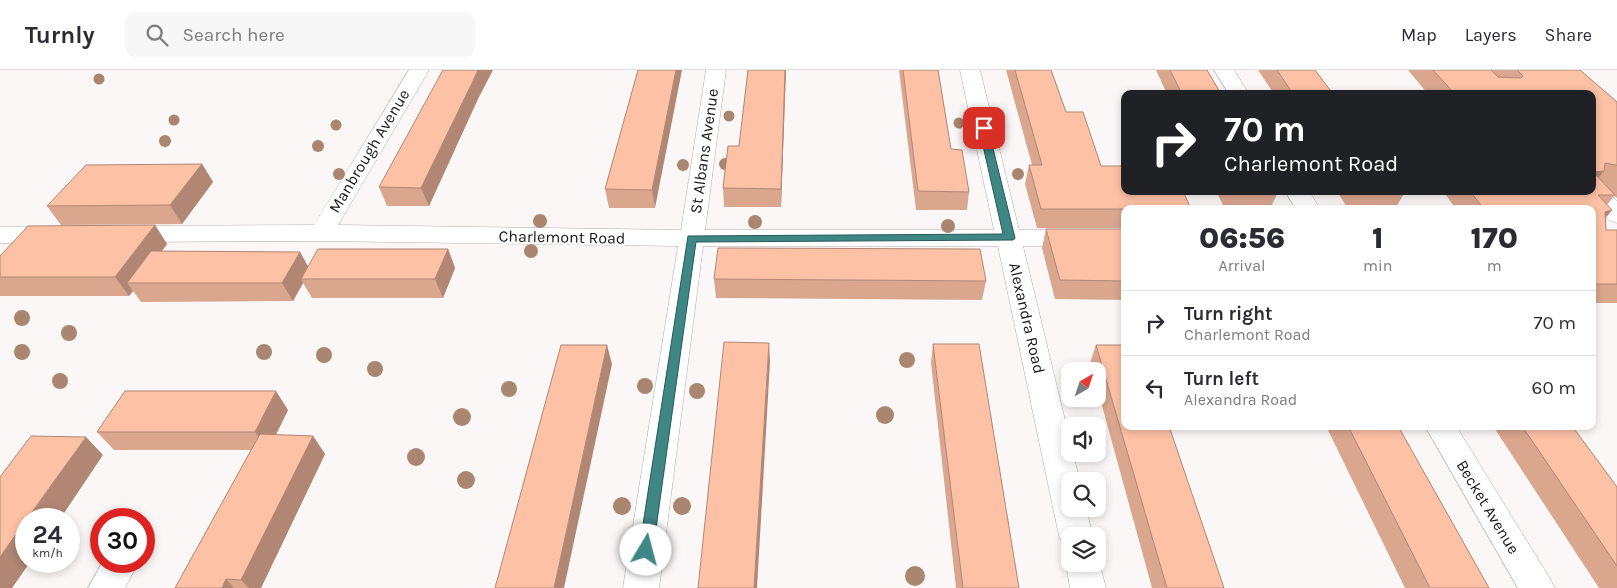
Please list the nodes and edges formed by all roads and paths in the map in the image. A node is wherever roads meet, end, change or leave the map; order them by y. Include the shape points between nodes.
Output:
1 (418, 70) edge
2 (716, 70) edge
3 (970, 70) edge
4 (1224, 70) edge
5 (1236, 90) edge
6 (1596, 194) edge
7 (1617, 215) edge
8 (321, 233) junction
9 (103, 234) edge
10 (0, 235) edge
11 (75, 235) edge
12 (691, 238) junction
13 (1009, 238) junction
14 (1121, 238) edge
15 (1442, 430) edge
16 (1062, 472) edge
17 (1085, 572) edge
18 (115, 573) edge
19 (106, 588) edge
20 (641, 588) edge
21 (1088, 588) edge
22 (1537, 588) edge

1 - 8 street, Manbrough Avenue
2 - 12 street, St Albans Avenue
3 - 13 street, Alexandra Road
4 - 5 street
6 - 7 street
8 - 9 street, Charlemont Road
8 - 12 street, Charlemont Road
10 - 11 street
12 - 13 street, Charlemont Road
12 - 20 street, St Albans Avenue
13 - 14 street, Charlemont Road
13 - 16 street, Alexandra Road
15 - 22 street, Becket Avenue
17 - 21 street
18 - 19 street

